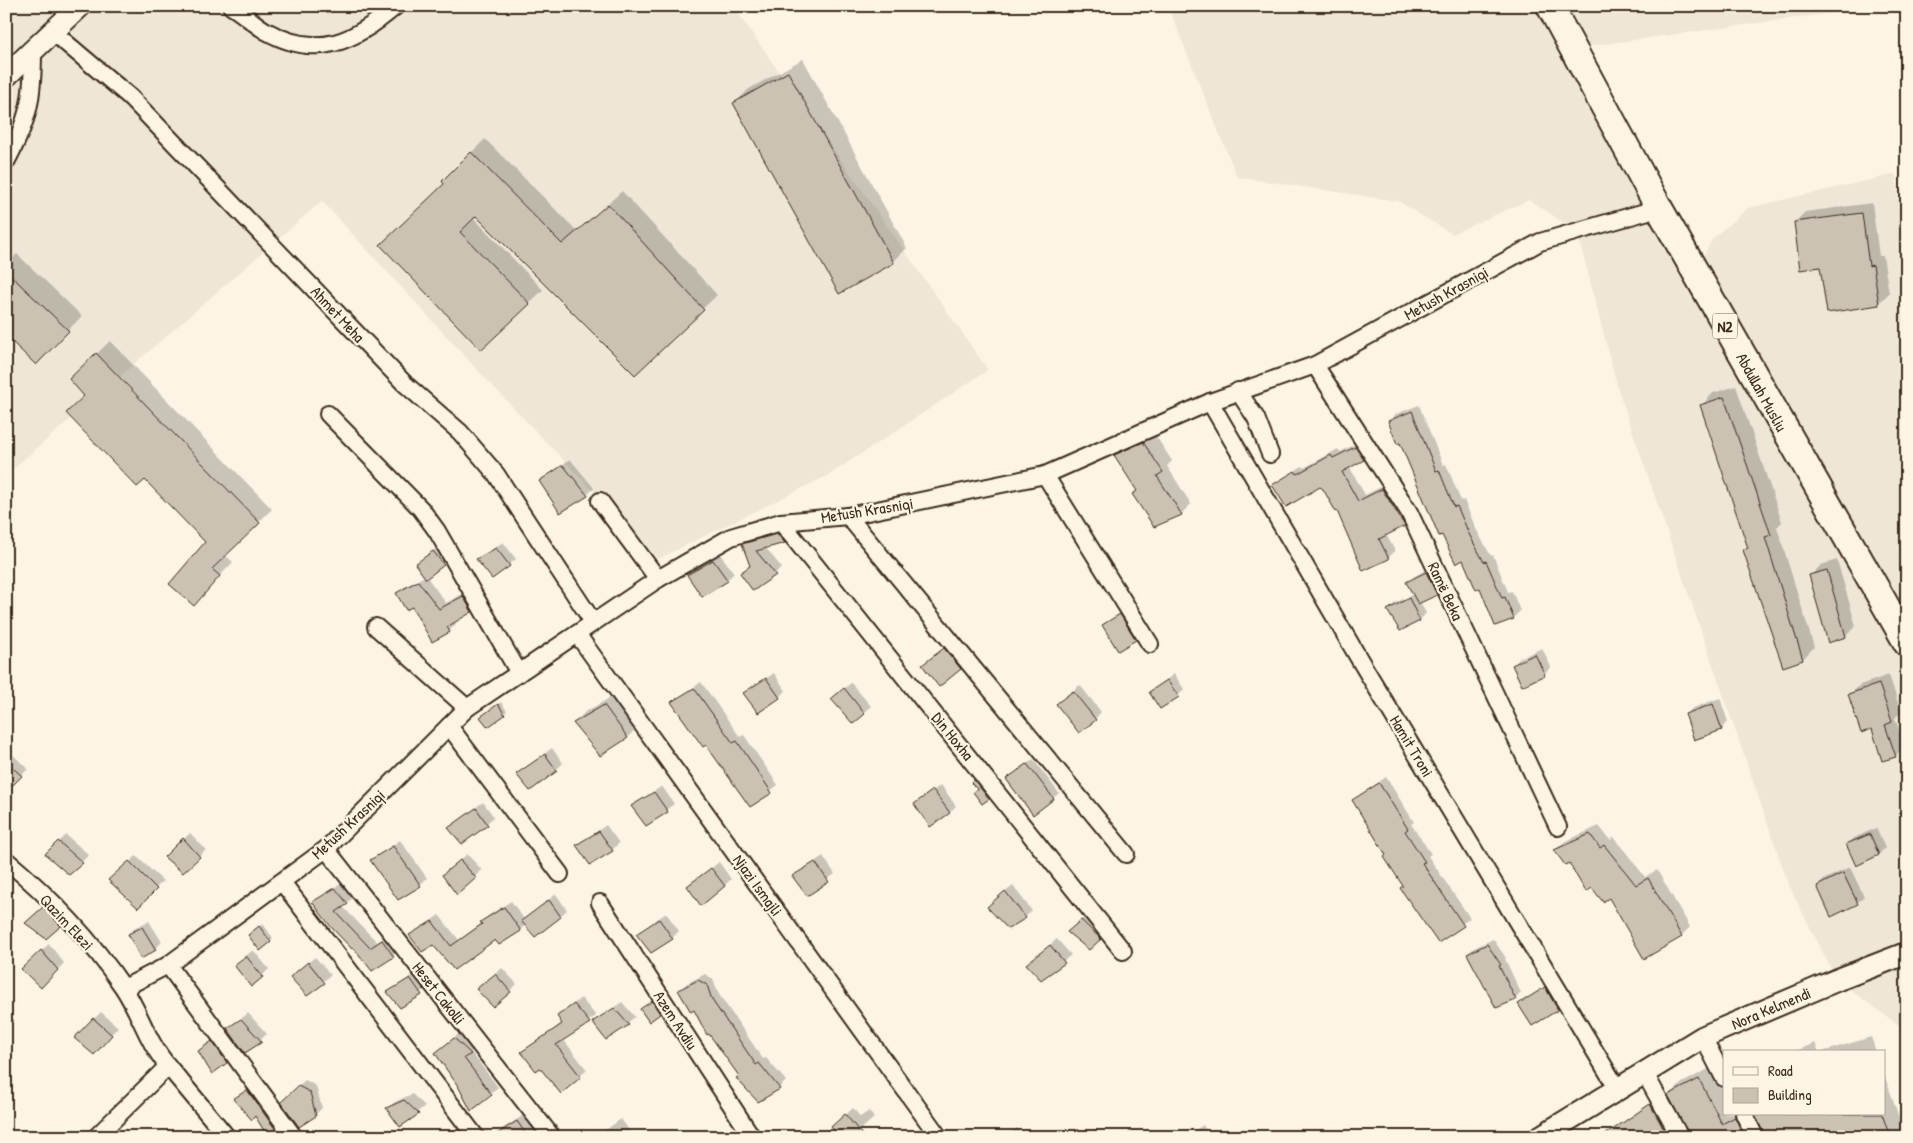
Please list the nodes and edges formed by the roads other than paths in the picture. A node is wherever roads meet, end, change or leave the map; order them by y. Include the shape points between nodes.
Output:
1 (80, 6) edge
2 (231, 6) edge
3 (396, 6) edge
4 (1550, 6) edge
5 (53, 32) junction
6 (33, 51) junction
7 (6, 76) edge
8 (6, 162) edge
9 (1659, 208) junction
10 (1315, 365) junction
11 (1238, 391) junction
12 (1210, 402) junction
13 (328, 414) dead end
14 (1270, 454) dead end
15 (1046, 475) junction
16 (600, 501) dead end
17 (848, 516) junction
18 (781, 522) junction
19 (658, 579) junction
20 (593, 622) junction
21 (376, 627) dead end
22 (577, 634) junction
23 (1907, 643) edge
24 (1150, 644) dead end
25 (519, 673) junction
26 (467, 708) junction
27 (449, 726) junction
28 (1558, 827) dead end
29 (326, 849) junction
30 (1126, 854) dead end
31 (6, 860) edge
32 (560, 874) dead end
33 (282, 882) junction
34 (600, 903) dead end
35 (1123, 951) dead end
36 (1907, 954) edge
37 (168, 964) junction
38 (124, 988) junction
39 (1703, 1037) junction
40 (168, 1066) junction
41 (1644, 1072) junction
42 (1723, 1076) edge
43 (1617, 1088) junction
44 (1745, 1116) edge
45 (96, 1137) edge
46 (227, 1137) edge
47 (294, 1137) edge
48 (476, 1137) edge
49 (552, 1137) edge
50 (752, 1137) edge
51 (939, 1137) edge
52 (1540, 1137) edge
53 (1680, 1137) edge
54 (1755, 1137) edge

1 - 5 street
2 - 3 street via 265,30 296,45 322,45 348,39
4 - 9 main road, Abdullah Musliu / N2
5 - 6 street
5 - 20 street, Ahmet Meha via 130,97 399,377 460,432 496,474
6 - 7 street
6 - 8 street via 29,113
9 - 10 street, Metush Krasniqi via 1540,242
9 - 23 main road, Abdullah Musliu / N2
10 - 11 street, Metush Krasniqi
10 - 28 street, Ramë Beka via 1408,512
11 - 12 street, Metush Krasniqi
11 - 14 street via 1256,418
12 - 15 street, Metush Krasniqi
12 - 43 street, Hamit Troni via 1361,662
13 - 25 street via 421,509
15 - 17 street, Metush Krasniqi
15 - 24 street
16 - 19 street
17 - 18 street, Metush Krasniqi
17 - 30 street
18 - 19 street, Metush Krasniqi via 730,537
18 - 35 street, Din Hoxha
19 - 20 street, Metush Krasniqi
20 - 22 street, Metush Krasniqi
21 - 26 street
22 - 25 street, Metush Krasniqi
22 - 51 street, Njazi Ismajli
25 - 26 street, Metush Krasniqi
26 - 27 street, Metush Krasniqi
27 - 29 street, Metush Krasniqi
27 - 32 street
29 - 33 street, Metush Krasniqi
29 - 49 street, Heset Cakolli
31 - 38 street, Qazim Elezi via 60,912
33 - 37 street, Metush Krasniqi
33 - 48 street
34 - 50 street, Azem Avdiu
36 - 39 street, Nora Kelmendi
37 - 38 street, Metush Krasniqi
37 - 47 street
38 - 40 street, Qazim Elezi via 155,1051
39 - 41 street, Nora Kelmendi
39 - 42 street
40 - 45 street
40 - 46 street, Qazim Elezi
41 - 43 street, Nora Kelmendi
41 - 53 street
43 - 52 street, Nora Kelmendi
44 - 54 street

